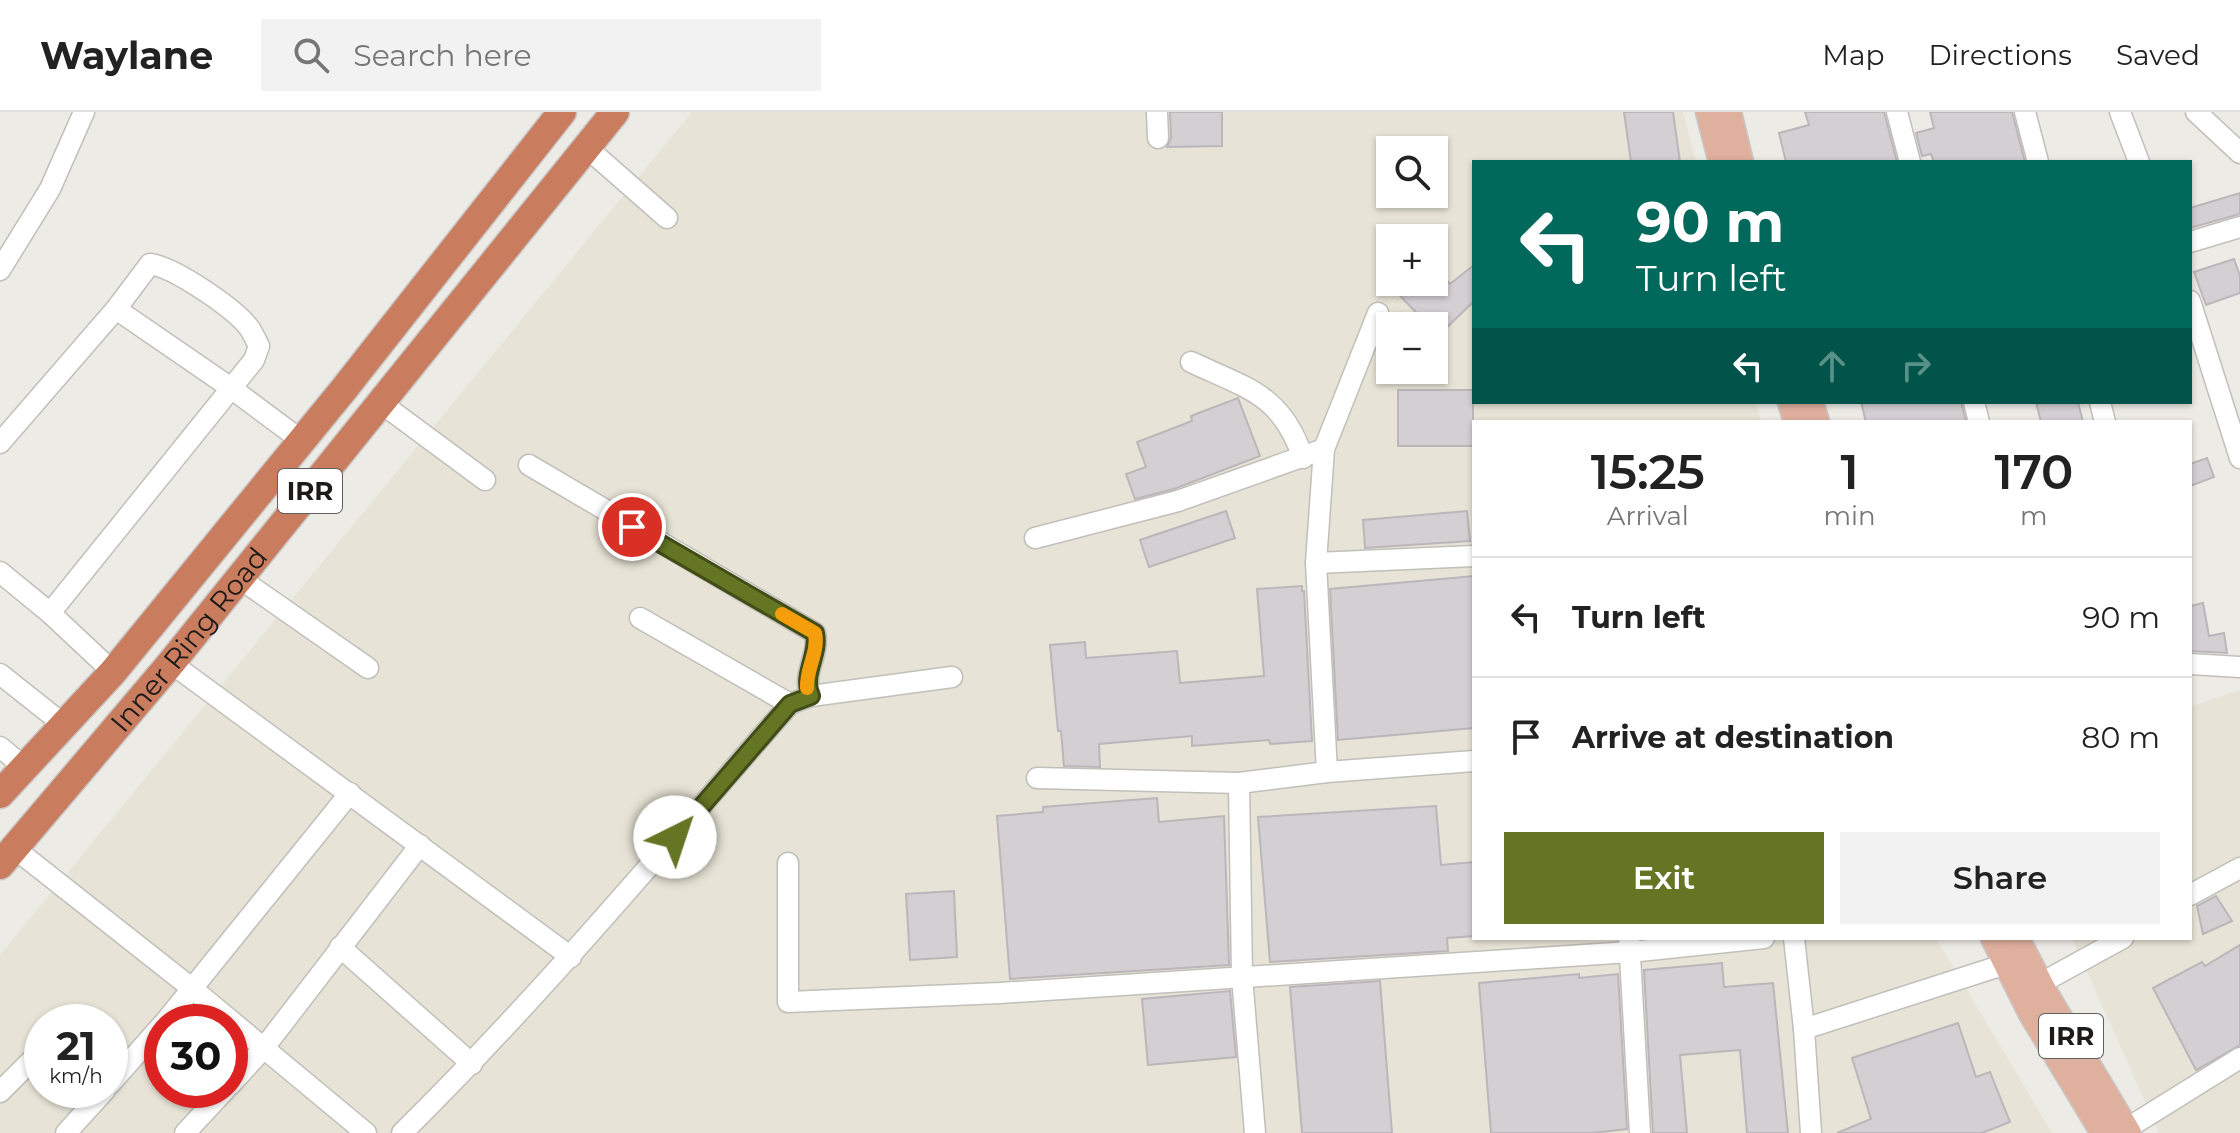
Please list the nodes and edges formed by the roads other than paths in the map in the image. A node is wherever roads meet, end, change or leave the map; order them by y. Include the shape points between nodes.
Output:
1 (84, 112) edge
2 (562, 112) edge
3 (615, 112) edge
4 (1157, 112) edge
5 (1708, 112) edge
6 (1729, 112) edge
7 (1897, 112) edge
8 (2025, 112) edge
9 (2120, 112) edge
10 (2196, 112) edge
11 (1158, 138) dead end
12 (586, 147) junction
13 (2240, 153) edge
14 (1720, 160) edge
15 (1741, 160) edge
16 (1909, 160) edge
17 (2037, 160) edge
18 (2138, 160) edge
19 (667, 218) dead end
20 (2240, 227) edge
21 (2192, 241) edge
22 (0, 270) edge
23 (2192, 307) edge
24 (116, 309) junction
25 (1376, 318) edge
26 (1191, 362) dead end
27 (231, 388) junction
28 (381, 403) junction
29 (302, 441) junction
30 (0, 443) edge
31 (1324, 449) junction
32 (1303, 458) junction
33 (2240, 458) edge
34 (529, 465) dead end
35 (485, 480) dead end
36 (1035, 538) dead end
37 (1472, 556) edge
38 (1316, 563) junction
39 (0, 572) edge
40 (239, 578) junction
41 (50, 613) junction
42 (640, 618) dead end
43 (171, 663) junction
44 (2192, 664) edge
45 (2240, 667) edge
46 (368, 668) dead end
47 (113, 672) junction
48 (0, 674) edge
49 (952, 677) dead end
50 (811, 696) junction
51 (790, 704) junction
52 (63, 724) junction
53 (0, 747) edge
54 (1472, 761) edge
55 (25, 768) junction
56 (1327, 772) junction
57 (1037, 778) dead end
58 (1239, 783) junction
59 (350, 793) junction
60 (0, 794) edge
61 (420, 845) junction
62 (7, 856) edge
63 (788, 863) dead end
64 (2240, 868) edge
65 (2192, 894) edge
66 (1794, 940) edge
67 (1994, 940) edge
68 (2018, 940) edge
69 (2119, 940) edge
70 (1727, 941) edge
71 (1630, 945) edge
72 (340, 947) junction
73 (1531, 948) edge
74 (571, 957) junction
75 (2006, 964) junction
76 (1242, 977) junction
77 (2041, 983) junction
78 (194, 990) junction
79 (182, 1004) edge
80 (1804, 1029) junction
81 (144, 1046) edge
82 (263, 1049) junction
83 (2240, 1058) edge
84 (128, 1064) edge
85 (472, 1064) junction
86 (248, 1065) edge
87 (24, 1068) edge
88 (0, 1092) edge
89 (89, 1108) edge
90 (208, 1108) edge
91 (2119, 1132) edge
92 (66, 1133) edge
93 (185, 1133) edge
94 (366, 1133) edge
95 (402, 1133) edge
96 (1255, 1133) edge
97 (1640, 1133) edge
98 (1811, 1133) edge

1 - 22 street via 50,189
2 - 29 highway, Inner Ring Road / IRR
3 - 12 highway, Inner Ring Road / IRR
4 - 11 street
5 - 14 main road
6 - 15 main road
7 - 16 street
8 - 17 street
9 - 18 street
10 - 13 street
12 - 19 street
12 - 28 highway, Inner Ring Road / IRR
20 - 21 street
23 - 33 street
24 - 27 street
24 - 27 street via 150,264 181,275 238,317 259,346
24 - 30 street
25 - 31 street
26 - 32 street via 1264,396 1295,433
27 - 29 street
27 - 41 street
28 - 35 street
28 - 40 highway, Inner Ring Road / IRR
29 - 47 highway, Inner Ring Road / IRR
31 - 32 street
31 - 38 street
32 - 36 street via 1178,501
34 - 50 street via 815,633 806,686
37 - 38 street
38 - 56 street
39 - 41 street
40 - 43 highway, Inner Ring Road / IRR
40 - 46 street
41 - 47 street
42 - 51 street
43 - 59 street
43 - 62 highway, Inner Ring Road / IRR
44 - 45 street
47 - 52 highway, Inner Ring Road / IRR
48 - 52 street
49 - 50 street
50 - 51 street
51 - 74 street
52 - 55 highway, Inner Ring Road / IRR
53 - 55 street
54 - 56 street
55 - 60 highway, Inner Ring Road / IRR
56 - 58 street
57 - 58 street
58 - 76 street
59 - 61 street
59 - 78 street
61 - 72 street
61 - 74 street
62 - 78 street
63 - 76 street via 788,1002
64 - 65 street
66 - 80 street
67 - 75 main road, IRR
68 - 77 main road, IRR
69 - 77 street
70 - 71 street
71 - 73 street
71 - 97 street
72 - 82 street
72 - 85 street
73 - 76 street
74 - 85 street
75 - 80 street
75 - 91 main road, IRR via 2031,1014
76 - 96 street
77 - 91 main road, IRR
78 - 79 street
78 - 82 street
80 - 98 street
81 - 84 street
82 - 86 street
82 - 94 street
83 - 91 street
85 - 95 street
87 - 88 street
89 - 92 street
90 - 93 street

